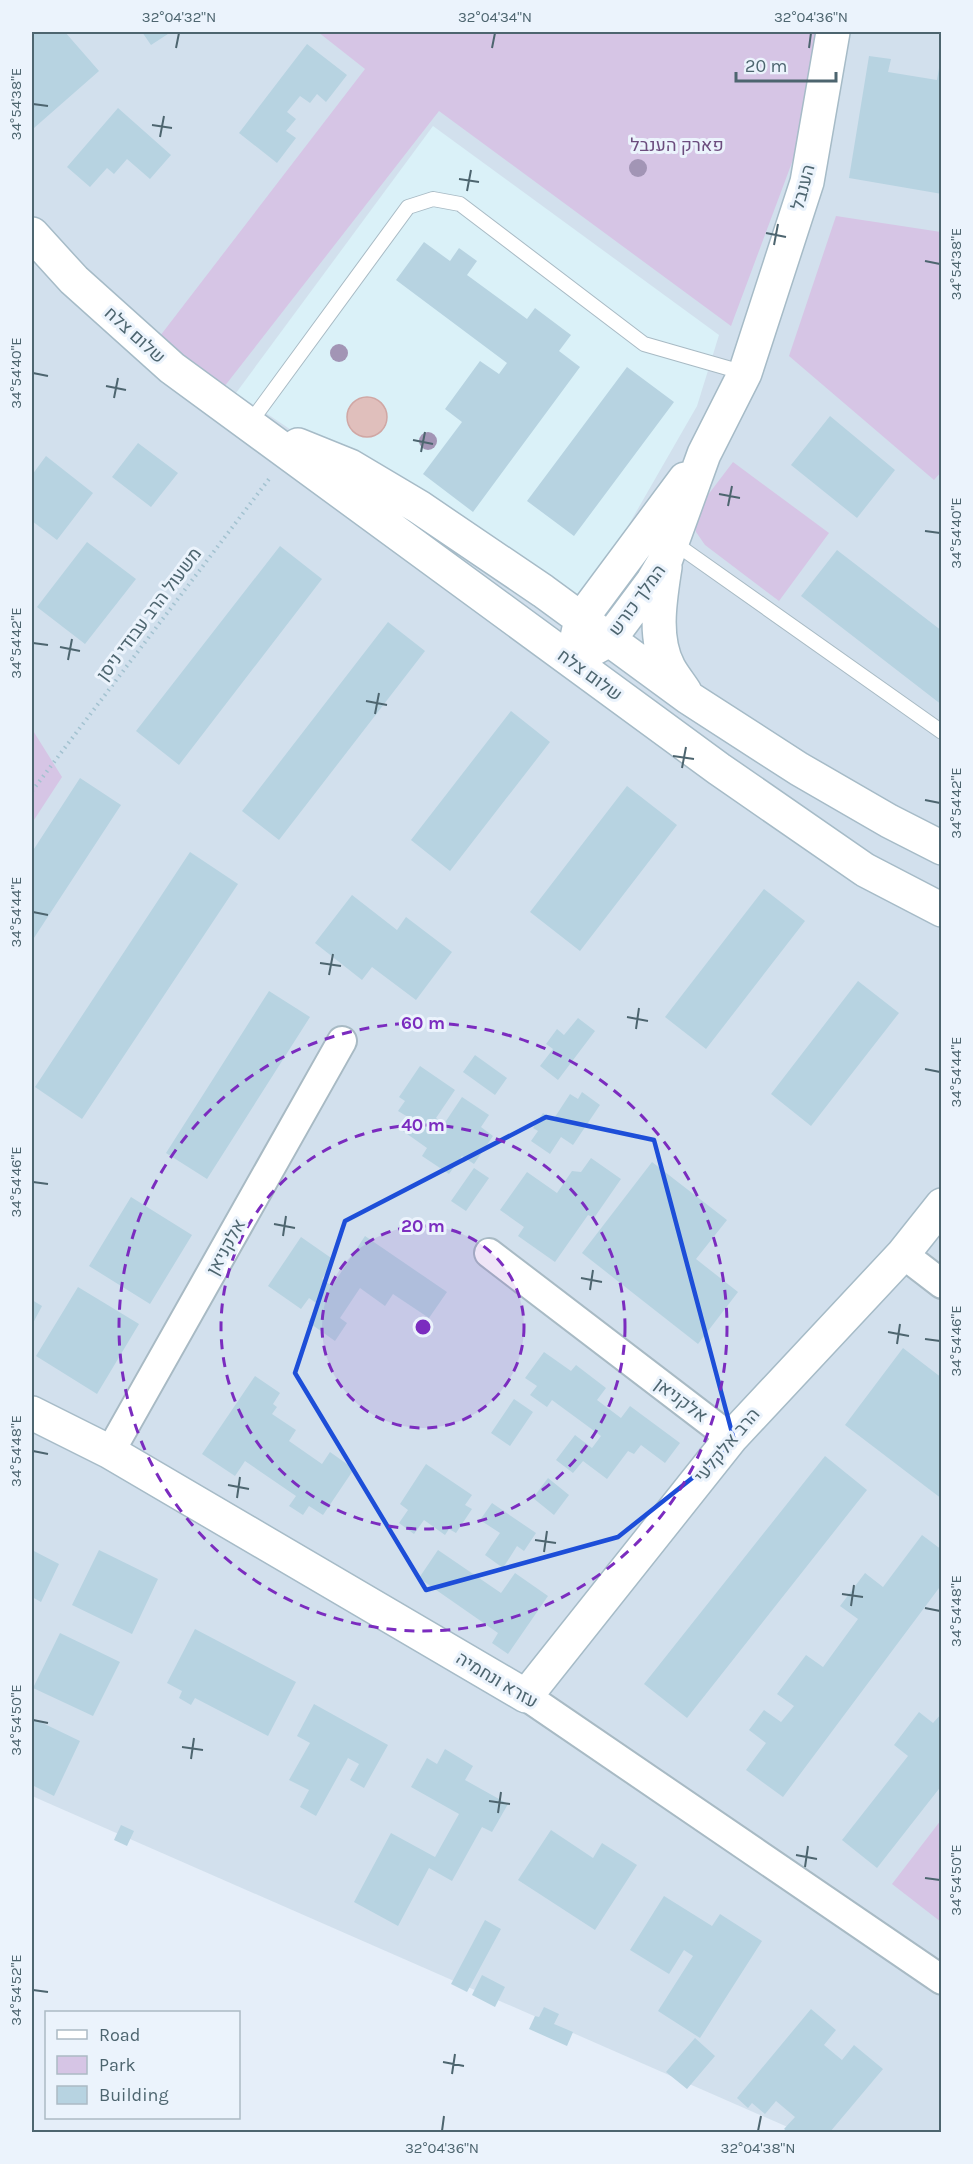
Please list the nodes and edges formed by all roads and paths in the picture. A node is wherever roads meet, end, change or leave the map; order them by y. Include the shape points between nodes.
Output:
1 (833, 32) edge
2 (32, 234) edge
3 (745, 373) junction
4 (249, 424) junction
5 (289, 453) junction
6 (704, 454) junction
7 (670, 551) junction
8 (581, 619) junction
9 (609, 640) junction
10 (572, 662) junction
11 (689, 698) junction
12 (942, 732) edge
13 (32, 791) edge
14 (942, 848) edge
15 (942, 910) edge
16 (342, 1041) dead end
17 (942, 1205) edge
18 (489, 1253) dead end
19 (903, 1254) junction
20 (942, 1284) edge
21 (32, 1413) edge
22 (731, 1438) junction
23 (110, 1452) junction
24 (526, 1696) junction
25 (942, 1980) edge

1 - 3 street, הענבל via 807,182
2 - 4 street, שלום צלח via 74,280 172,368
3 - 4 lane via 644,344 460,204 433,199 408,207
3 - 6 street, המלך כורש
4 - 5 street, שלום צלח
4 - 8 street, שלום צלח via 375,480
5 - 10 street, שלום צלח
5 - 13 path, משעול הרב עבודי ניסן
6 - 7 street, המלך כורש
6 - 8 street, המלך כורש
7 - 9 street, המלך כורש
7 - 11 street via 659,606 660,639 669,667
7 - 12 lane
8 - 9 street, שלום צלח
8 - 10 street, המלך כורש
9 - 10 street, המלך כורש
9 - 11 street, שלום צלח
10 - 15 street, שלום צלח via 865,870
11 - 14 street, שלום צלח via 799,769
16 - 23 street, אלקניאן
17 - 19 street, הרב אלקלעי
18 - 22 street, אלקניאן
19 - 20 street
19 - 22 street, הרב אלקלעי
21 - 23 street, עזרא ונחמיה
22 - 24 street, הרב אלקלעי
23 - 24 street, עזרא ונחמיה
24 - 25 street, עזרא ונחמיה

